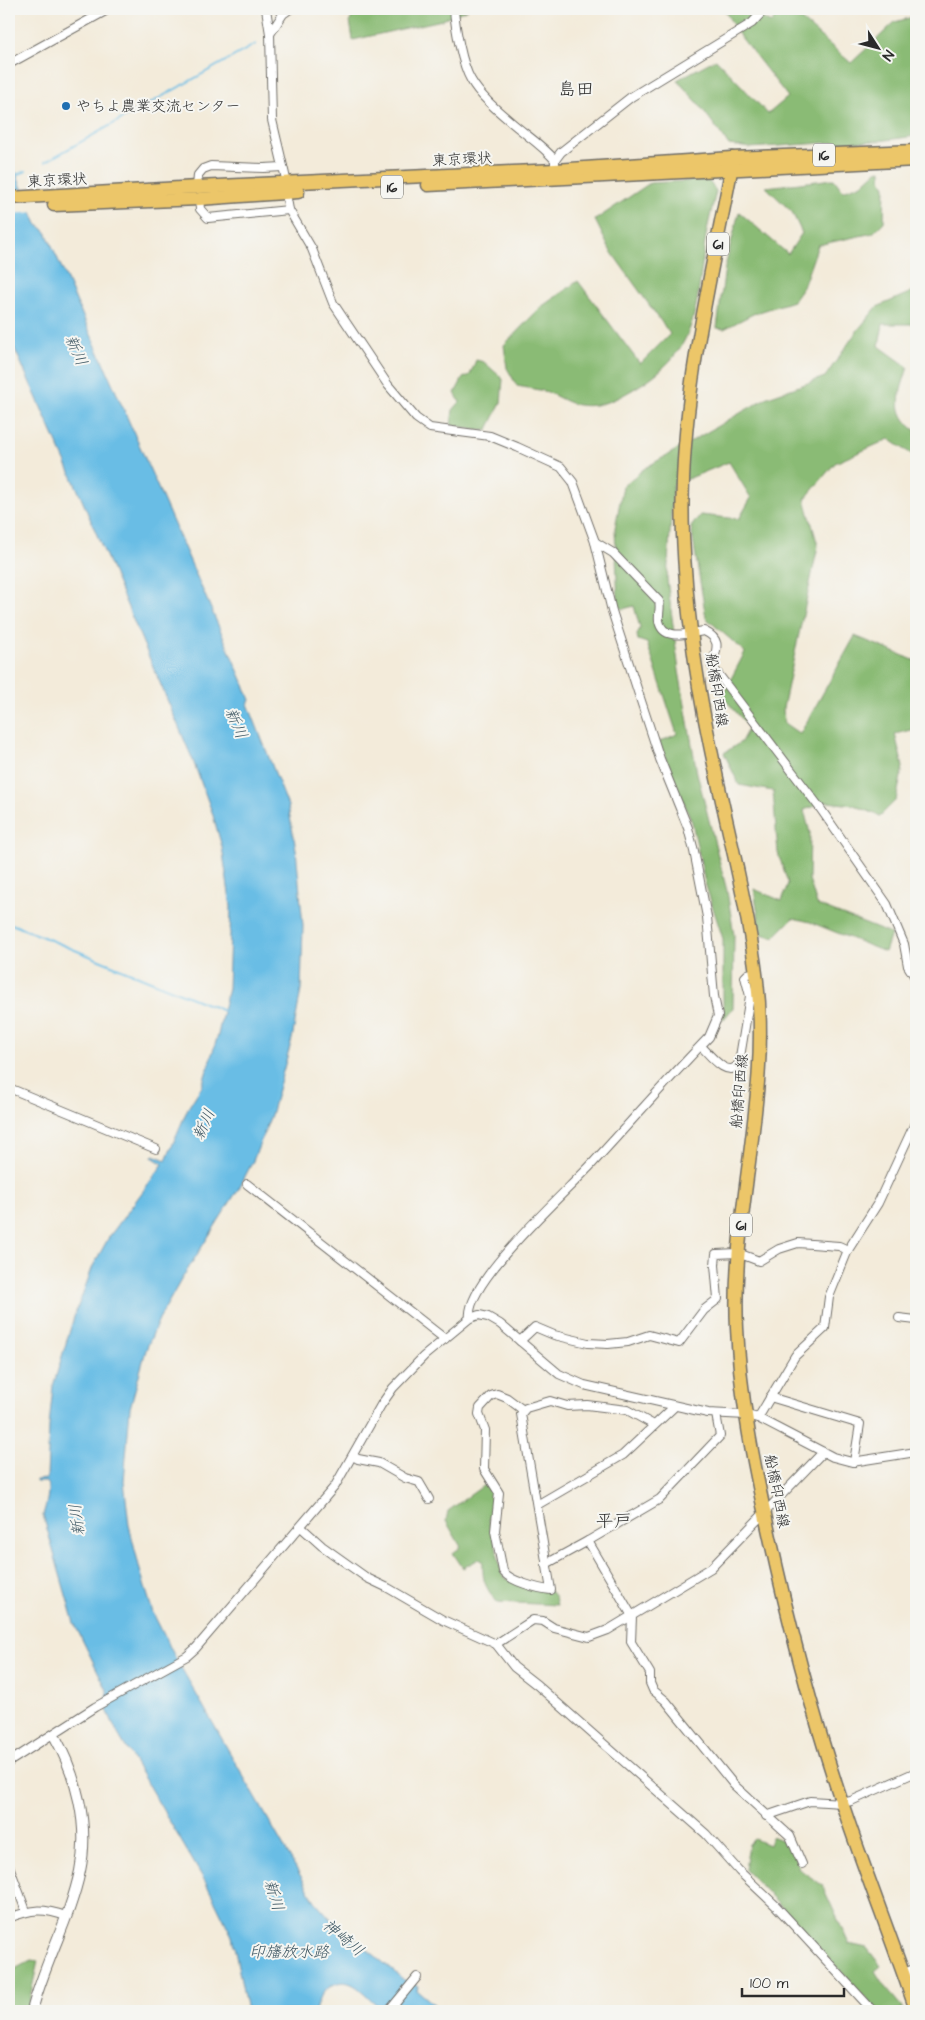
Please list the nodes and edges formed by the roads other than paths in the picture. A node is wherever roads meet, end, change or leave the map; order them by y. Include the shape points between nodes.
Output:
1 (109, 9) edge
2 (266, 9) edge
3 (290, 9) edge
4 (454, 9) edge
5 (765, 9) edge
6 (270, 34) junction
7 (9, 64) edge
8 (916, 151) edge
9 (916, 160) edge
10 (555, 165) junction
11 (732, 165) junction
12 (283, 166) junction
13 (572, 173) junction
14 (286, 178) dead end
15 (460, 179) junction
16 (198, 193) junction
17 (9, 198) edge
18 (287, 199) dead end
19 (52, 200) junction
20 (9, 207) edge
21 (289, 210) junction
22 (595, 542) junction
23 (692, 632) junction
24 (756, 972) junction
25 (916, 980) edge
26 (701, 1046) junction
27 (9, 1088) edge
28 (916, 1121) edge
29 (156, 1149) dead end
30 (247, 1184) dead end
31 (848, 1250) junction
32 (738, 1254) junction
33 (470, 1318) junction
34 (899, 1318) dead end
35 (916, 1320) edge
36 (445, 1339) junction
37 (520, 1341) junction
38 (770, 1397) junction
39 (675, 1406) junction
40 (523, 1410) junction
41 (716, 1414) junction
42 (752, 1417) junction
43 (654, 1426) junction
44 (823, 1452) junction
45 (916, 1452) edge
46 (353, 1456) junction
47 (854, 1462) junction
48 (429, 1499) dead end
49 (537, 1505) junction
50 (764, 1512) junction
51 (301, 1527) junction
52 (588, 1541) junction
53 (546, 1564) junction
54 (632, 1616) junction
55 (496, 1644) junction
56 (54, 1735) junction
57 (9, 1762) edge
58 (916, 1772) edge
59 (842, 1803) junction
60 (766, 1816) junction
61 (802, 1864) dead end
62 (9, 1866) edge
63 (26, 1911) junction
64 (66, 1916) junction
65 (9, 1918) edge
66 (916, 1969) edge
67 (904, 1974) junction
68 (417, 1978) dead end
69 (916, 2010) edge
70 (32, 2011) edge
71 (389, 2011) edge
72 (873, 2011) edge

1 - 7 street
2 - 6 street
3 - 6 street
4 - 10 street via 456,29 470,78 511,123 543,147
5 - 10 street via 752,22 631,97 561,152
6 - 12 street via 272,120
8 - 11 main road, 東京環状 / 16
9 - 11 main road, 東京環状 / 16
10 - 13 main road, 東京環状 / 16
10 - 15 main road, 東京環状 / 16
11 - 13 main road, 東京環状 / 16
11 - 23 main road, 船橋印西線 / 61 via 703,316 684,461 683,531
12 - 14 street
12 - 16 street via 211,166 198,175
13 - 15 main road, 東京環状 / 16
15 - 16 main road, 東京環状 / 16
16 - 19 main road, 東京環状 / 16
16 - 21 street via 200,209 208,218
17 - 19 main road, 東京環状 / 16
18 - 21 street
19 - 20 main road, 東京環状 / 16
21 - 22 street via 312,249 334,303 374,366 410,412 430,428 490,436 562,467 573,482
22 - 23 street via 613,553 660,601 659,620 664,630 669,634
22 - 26 street via 625,651 688,828 708,917 718,1016 709,1037
23 - 24 main road, 船橋印西線 / 61 via 708,738 743,890
23 - 25 street via 704,631 715,639 717,645 712,666 820,808 887,904
24 - 26 street via 745,978 750,996 739,1063 732,1070 725,1069
24 - 32 main road, 船橋印西線 / 61 via 759,1075
26 - 33 street via 510,1248 470,1304
27 - 29 street
28 - 31 street via 878,1203
30 - 36 street
31 - 32 street via 839,1246 798,1243 779,1249 759,1261
31 - 38 street via 829,1297 825,1328 795,1356
32 - 37 street via 716,1254 718,1299 704,1310 679,1343 649,1335 628,1342 588,1343 535,1327
32 - 42 main road, 船橋印西線 / 61 via 737,1330
33 - 36 street
33 - 37 street via 488,1317
34 - 35 street
36 - 46 street via 393,1388
37 - 39 street via 559,1374 584,1385
38 - 42 street
38 - 47 street via 860,1424
39 - 41 street
39 - 43 street
40 - 43 street via 550,1401 567,1406 626,1410
40 - 49 street via 521,1414
40 - 53 street via 497,1394 480,1408 485,1430 484,1469 499,1493 495,1531 506,1575 552,1590
41 - 42 street
41 - 52 street via 720,1436 660,1499
42 - 44 street
42 - 50 main road, 船橋印西線 / 61
43 - 49 street via 623,1455
44 - 47 street
44 - 50 street
45 - 47 street
46 - 48 street via 379,1463 419,1482
46 - 51 street via 335,1486
49 - 53 street
50 - 54 street via 712,1568
50 - 59 main road, 船橋印西線 / 61 via 797,1652
51 - 55 street via 367,1578 443,1620
51 - 56 street via 187,1656 95,1707
52 - 53 street
52 - 54 street
54 - 55 street via 590,1637 533,1620
54 - 60 street via 631,1642 650,1673 653,1690 666,1701 734,1785
55 - 72 street via 514,1667 706,1834
56 - 57 street
56 - 64 street via 74,1783 83,1828 80,1870
58 - 59 street
59 - 60 street via 810,1800
59 - 67 main road, 船橋印西線 / 61
60 - 61 street via 790,1836
62 - 63 street
63 - 64 street via 48,1910
63 - 65 street
64 - 70 street via 38,1986
66 - 67 street
67 - 69 main road, 船橋印西線 / 61
68 - 71 street

